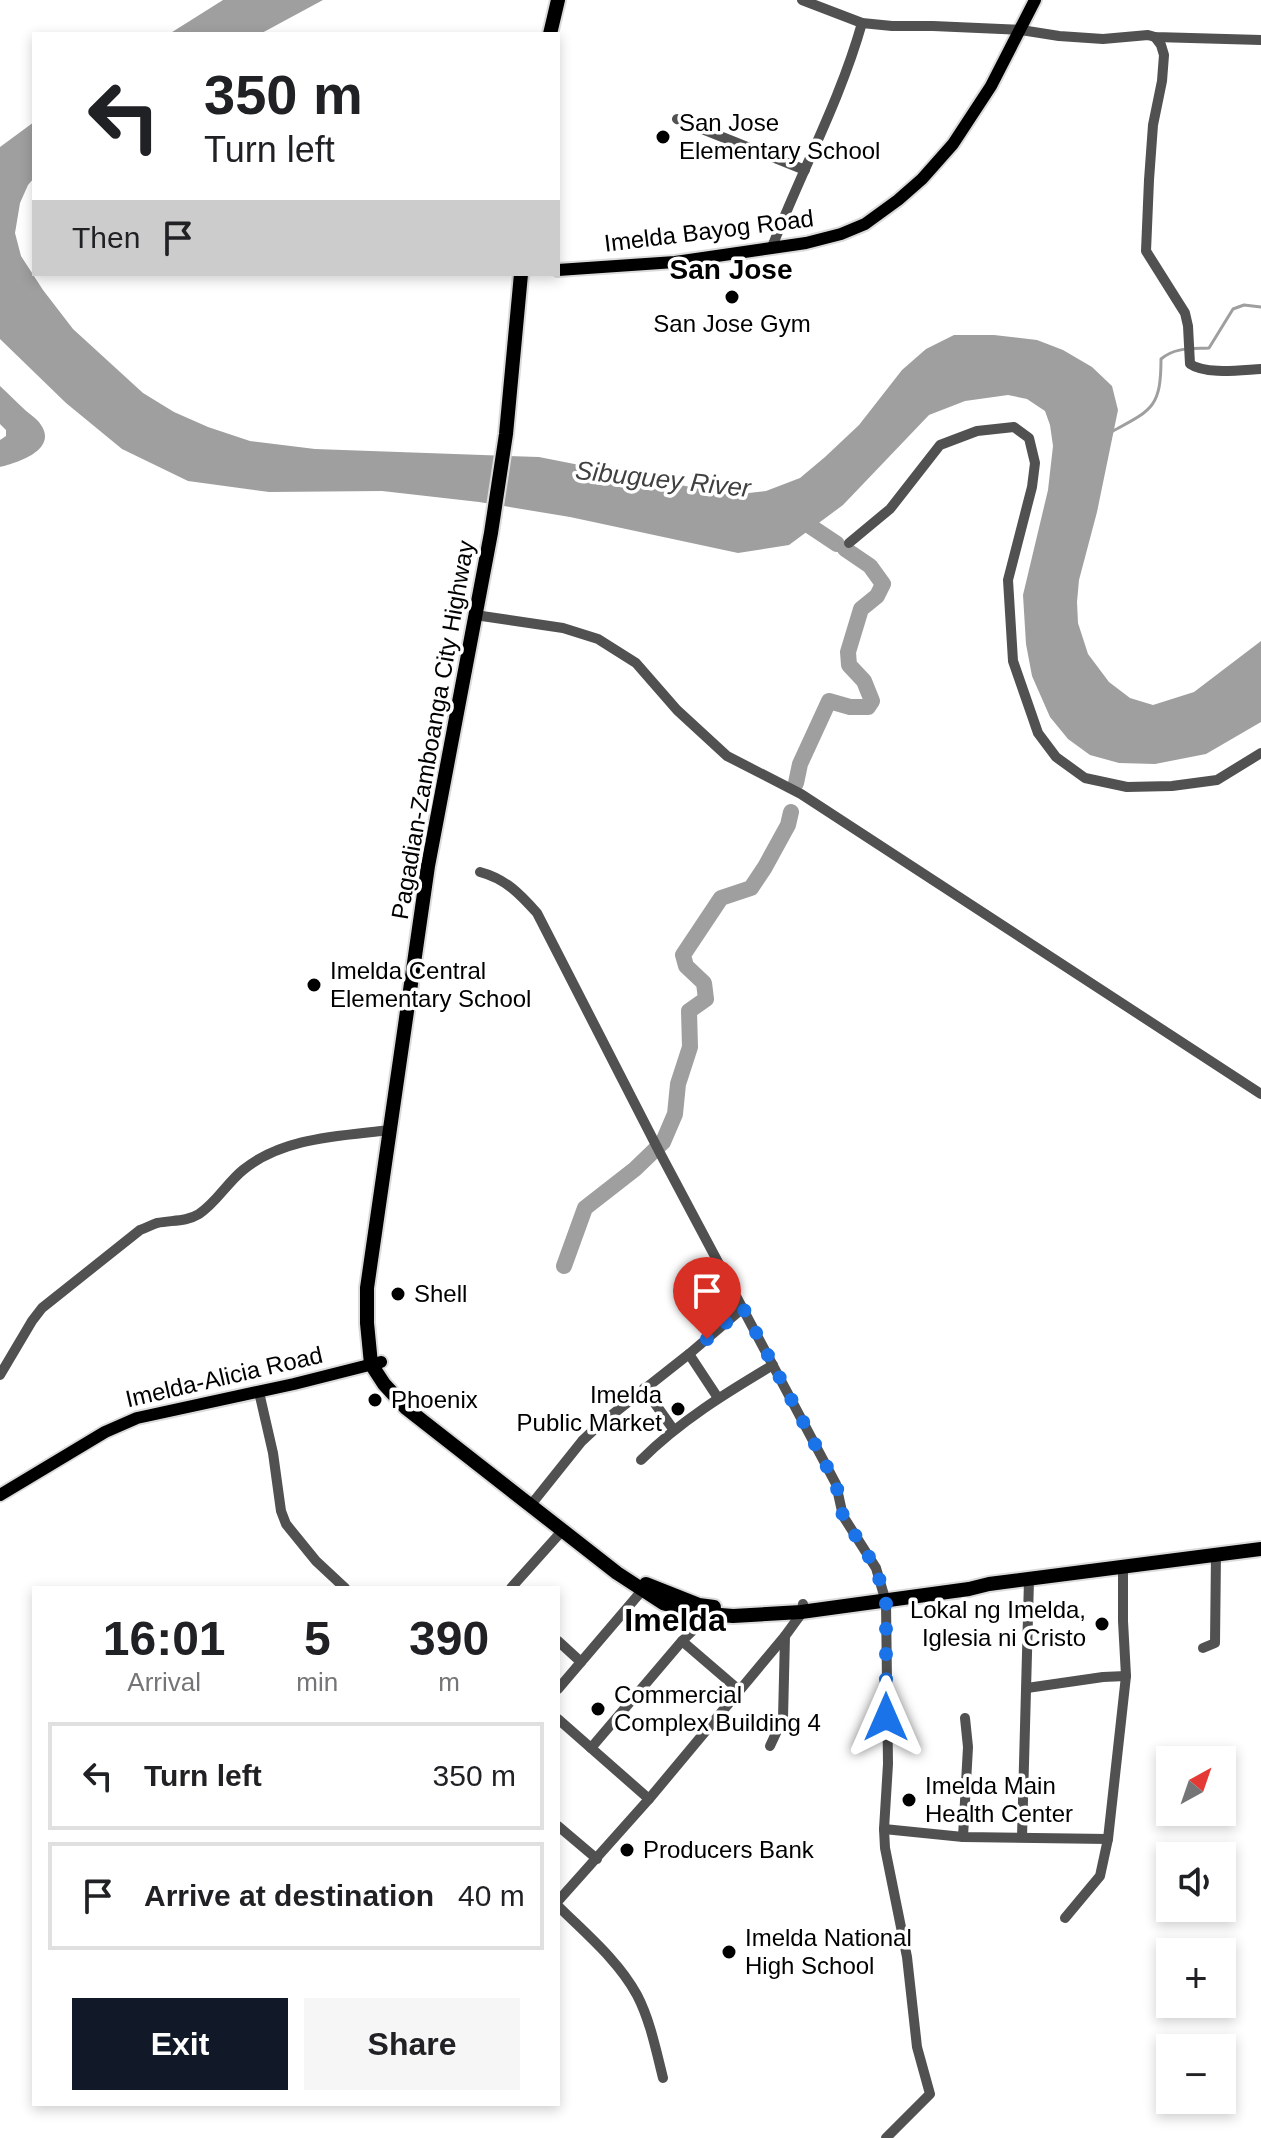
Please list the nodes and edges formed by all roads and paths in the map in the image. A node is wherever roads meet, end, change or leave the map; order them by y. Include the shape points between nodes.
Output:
1 (558, 0) edge
2 (802, 0) edge
3 (1035, 0) edge
4 (862, 23) junction
5 (1021, 30) junction
6 (550, 32) edge
7 (1155, 37) junction
8 (1261, 40) edge
9 (677, 119) dead end
10 (805, 170) junction
11 (772, 247) junction
12 (560, 270) edge
13 (521, 276) edge
14 (1261, 369) edge
15 (849, 543) dead end
16 (475, 615) junction
17 (1261, 753) edge
18 (480, 872) dead end
19 (1261, 1094) edge
20 (390, 1130) junction
21 (743, 1308) junction
22 (689, 1354) junction
23 (376, 1363) junction
24 (773, 1365) junction
25 (0, 1375) edge
26 (644, 1388) junction
27 (259, 1392) junction
28 (718, 1398) junction
29 (673, 1429) junction
30 (641, 1460) dead end
31 (0, 1495) edge
32 (534, 1501) junction
33 (562, 1531) junction
34 (1261, 1549) edge
35 (1216, 1554) junction
36 (1123, 1568) junction
37 (1029, 1580) junction
38 (343, 1586) edge
39 (513, 1586) edge
40 (645, 1587) junction
41 (885, 1597) junction
42 (802, 1608) junction
43 (708, 1616) junction
44 (785, 1636) junction
45 (682, 1641) junction
46 (560, 1643) edge
47 (1203, 1648) dead end
48 (581, 1662) junction
49 (1126, 1676) junction
50 (560, 1687) edge
51 (1027, 1688) junction
52 (739, 1690) junction
53 (965, 1718) dead end
54 (560, 1721) edge
55 (770, 1746) dead end
56 (591, 1748) junction
57 (649, 1799) junction
58 (560, 1828) edge
59 (884, 1829) junction
60 (963, 1837) junction
61 (1022, 1837) junction
62 (1108, 1839) junction
63 (597, 1859) junction
64 (560, 1901) edge
65 (560, 1905) edge
66 (1065, 1918) dead end
67 (663, 2078) dead end
68 (886, 2138) edge

1 - 6 highway
2 - 4 street
3 - 5 main road, Imelda Bayog Road
4 - 5 street
4 - 10 street
5 - 7 street via 1103,39
5 - 11 main road, Imelda Bayog Road via 959,136 898,200 855,229
7 - 8 street
7 - 14 street via 1164,55 1153,125 1146,251 1185,313 1190,364 1210,370
9 - 10 street
10 - 11 street
11 - 12 main road, Imelda Bayog Road via 675,262
13 - 16 highway, Pagadian-Zamboanga City Highway via 506,434
15 - 17 street via 890,509 940,445 977,431 1014,427 1029,438 1035,463 1008,580 1013,661 1038,733 1056,757 1085,778 1127,787 1217,780
16 - 19 street via 563,628 598,639 636,663 727,756 801,794
16 - 20 highway, Pagadian-Zamboanga City Highway via 428,866
18 - 21 street via 516,890 537,913
20 - 23 highway, Pagadian-Zamboanga City Highway via 367,1288
20 - 25 street via 273,1150 241,1172 199,1214 140,1230 42,1308
21 - 22 street
21 - 24 street
22 - 26 street
22 - 28 street
23 - 27 main road, Imelda-Alicia Road
23 - 32 highway via 433,1423
23 - 33 highway via 384,1384 406,1408
24 - 28 street
24 - 41 street via 836,1484 843,1516 876,1568
26 - 29 street
26 - 32 street via 582,1441
27 - 31 main road, Imelda-Alicia Road via 117,1426
27 - 38 street via 286,1524
28 - 29 street
29 - 30 street
32 - 40 highway
33 - 39 street
33 - 40 highway via 617,1573
34 - 35 highway
35 - 36 highway
35 - 47 street via 1215,1643
36 - 37 highway
36 - 49 street
37 - 41 highway
37 - 51 street
40 - 42 highway via 699,1605
40 - 43 highway via 663,1603
40 - 48 street
41 - 42 highway
41 - 59 street
42 - 43 highway
42 - 44 street
43 - 45 street
44 - 52 street
44 - 55 street via 783,1718
45 - 52 street
45 - 56 street
46 - 48 street
48 - 50 street
49 - 51 street
49 - 62 street
51 - 61 street
52 - 57 street
53 - 60 street
54 - 56 street
56 - 57 street
57 - 63 street
58 - 63 street
59 - 60 street
59 - 68 street via 917,2047 930,2094
60 - 61 street
61 - 62 street
62 - 66 street via 1100,1876
63 - 64 street
65 - 67 street via 637,1995

